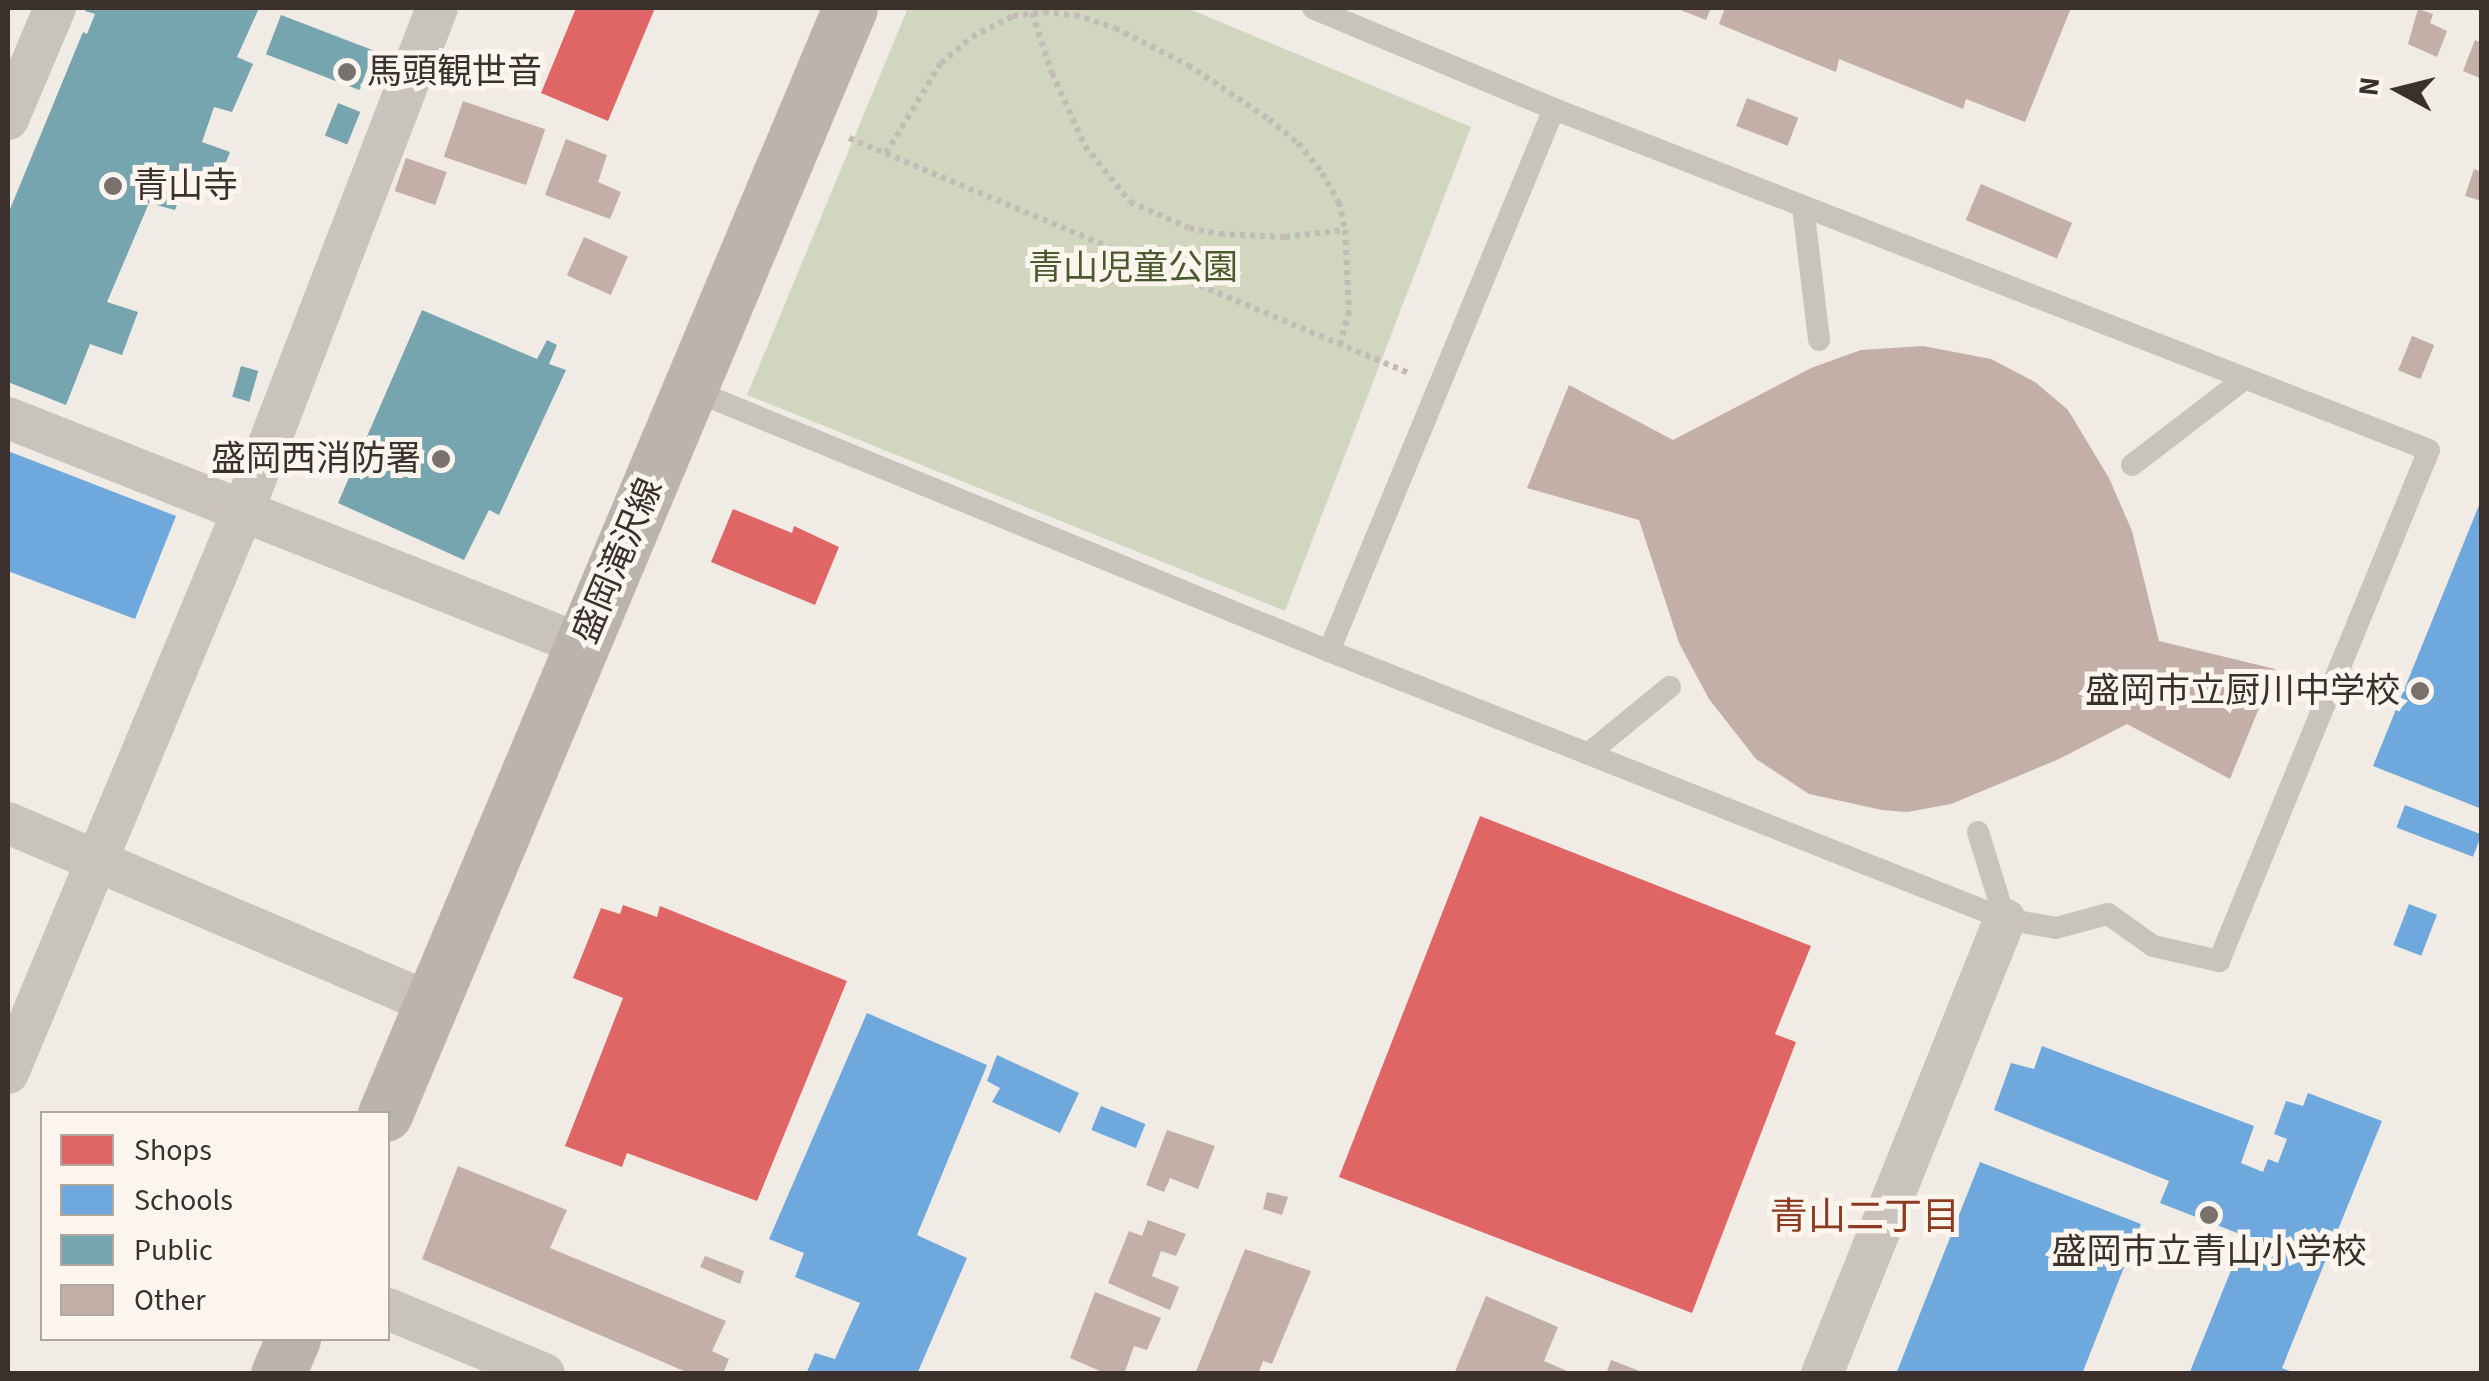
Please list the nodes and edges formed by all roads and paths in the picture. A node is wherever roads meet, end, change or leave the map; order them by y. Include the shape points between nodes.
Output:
1 (55, 8) edge
2 (438, 8) edge
3 (850, 8) edge
4 (1312, 8) edge
5 (1032, 13) junction
6 (1554, 109) junction
7 (8, 119) edge
8 (844, 136) dead end
9 (886, 153) junction
10 (1804, 207) junction
11 (1345, 230) junction
12 (1818, 340) dead end
13 (1340, 344) junction
14 (2244, 379) junction
15 (1438, 385) junction
16 (690, 389) junction
17 (8, 418) edge
18 (2132, 465) dead end
19 (243, 511) junction
20 (582, 645) junction
21 (1329, 651) junction
22 (1670, 687) dead end
23 (1588, 754) junction
24 (8, 823) edge
25 (1978, 832) dead end
26 (96, 861) junction
27 (2006, 920) junction
28 (430, 1003) junction
29 (8, 1073) edge
30 (386, 1111) edge
31 (390, 1310) edge
32 (292, 1341) edge
33 (278, 1374) edge
34 (544, 1374) edge
35 (1822, 1374) edge

1 - 7 street
2 - 19 street
3 - 16 main road, 盛岡滝沢線
4 - 6 lane
5 - 9 path via 972,37 942,64
5 - 11 path via 1075,14 1115,28 1188,65 1269,119 1322,173
5 - 11 path via 1076,128 1130,202 1220,234 1285,237
6 - 10 lane
6 - 15 lane
8 - 9 path
9 - 13 path
10 - 12 lane
10 - 14 lane
11 - 13 path via 1348,312
13 - 15 path
14 - 18 lane
14 - 27 lane via 2429,450 2220,961 2152,946 2108,914 2056,928
15 - 21 lane
16 - 20 main road, 盛岡滝沢線
16 - 21 lane
17 - 19 street
19 - 20 street
19 - 26 street
20 - 28 main road, 盛岡滝沢線
21 - 23 lane
22 - 23 lane
23 - 27 lane
24 - 26 street
25 - 27 lane
26 - 28 street
26 - 29 street
27 - 35 street
28 - 30 main road, 盛岡滝沢線
31 - 34 street
32 - 33 main road

